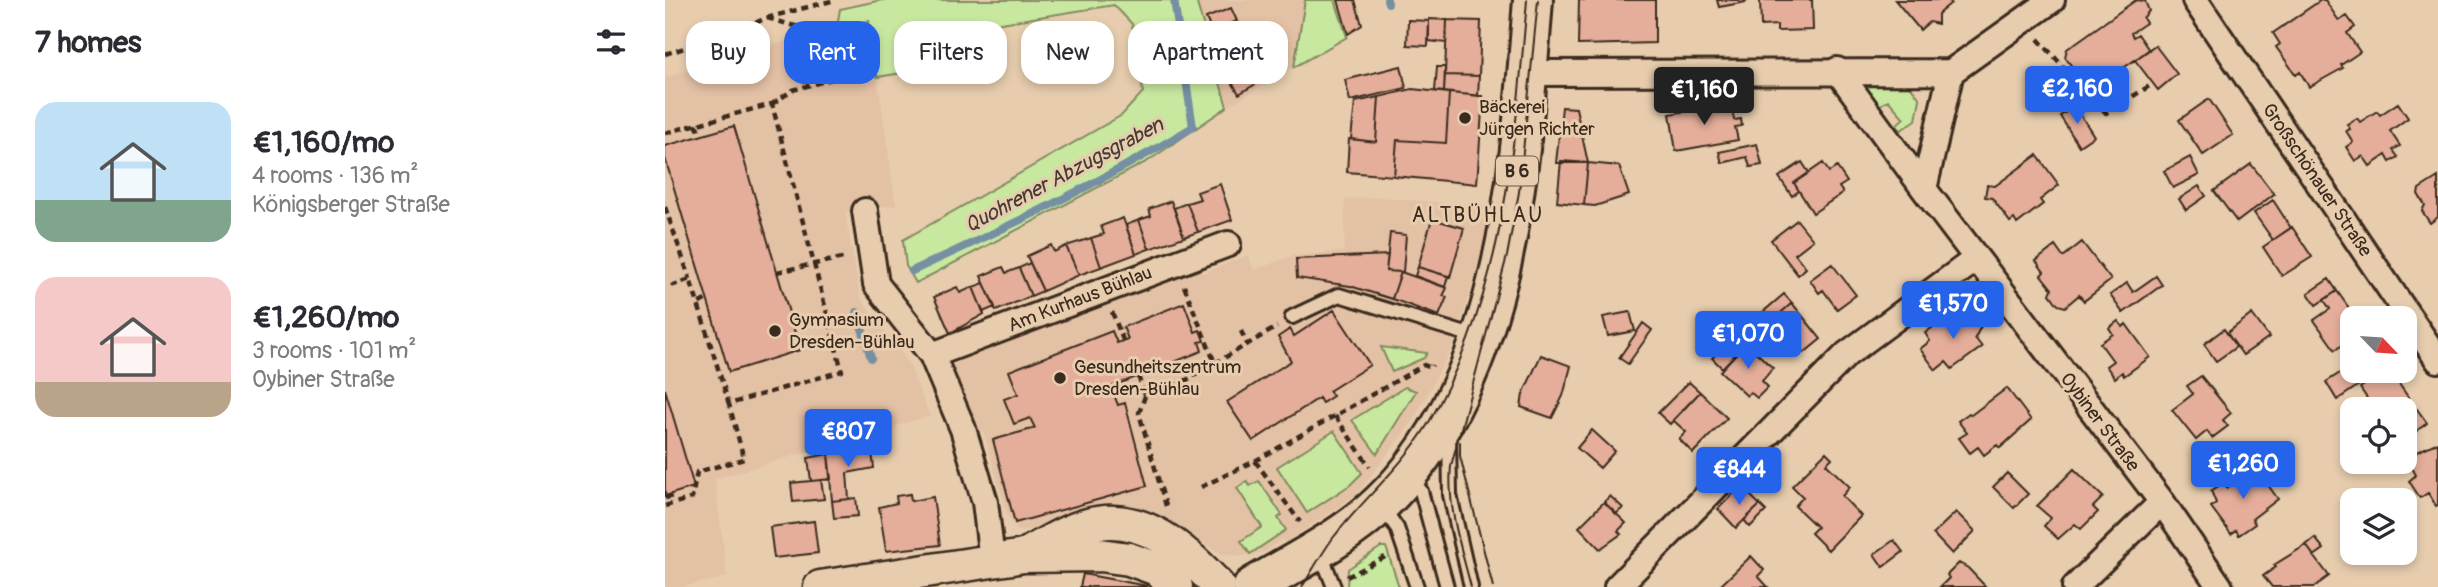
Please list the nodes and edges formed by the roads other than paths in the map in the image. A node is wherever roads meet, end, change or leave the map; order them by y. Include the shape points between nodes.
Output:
1 (1533, 0) edge
2 (2052, 0) edge
3 (2196, 0) edge
4 (1837, 70) junction
5 (1951, 72) junction
6 (1527, 73) junction
7 (1924, 189) junction
8 (865, 211) dead end
9 (1228, 244) dead end
10 (1976, 259) junction
11 (1292, 317) road end
12 (1480, 339) junction
13 (932, 355) junction
14 (2438, 360) edge
15 (1448, 411) junction
16 (1392, 491) junction
17 (2162, 502) junction
18 (1310, 536) junction
19 (1068, 545) junction
20 (992, 560) junction
21 (1275, 578) edge
22 (1337, 584) edge
23 (820, 587) edge
24 (1176, 587) edge
25 (1219, 587) edge
26 (1417, 587) edge
27 (1447, 587) edge
28 (1471, 587) edge
29 (1617, 587) edge
30 (2075, 587) edge
31 (2220, 587) edge

1 - 6 main road, B 6
2 - 5 street
3 - 14 street, Großschönauer Straße
4 - 5 street
4 - 6 street
4 - 7 street, Oybiner Straße
5 - 7 street
6 - 12 main road, B 6 via 1514,196
7 - 10 street, Oybiner Straße
8 - 13 street via 876,284
9 - 13 street, Am Kurhaus Bühlau
10 - 17 street, Oybiner Straße
10 - 29 street via 1847,354
11 - 12 lane via 1339,295
12 - 15 main road, B 6
13 - 20 street via 963,429 985,502
15 - 16 main road, B 6
15 - 28 lane via 1450,495
16 - 18 main road, B 6
16 - 26 lane via 1397,528
16 - 27 lane via 1421,491
17 - 30 street
17 - 31 street, Oybiner Straße
18 - 21 main road, B 6
18 - 22 lane
19 - 20 street
19 - 24 street via 1157,569
19 - 25 street via 1091,524 1133,524 1176,545
20 - 23 street

